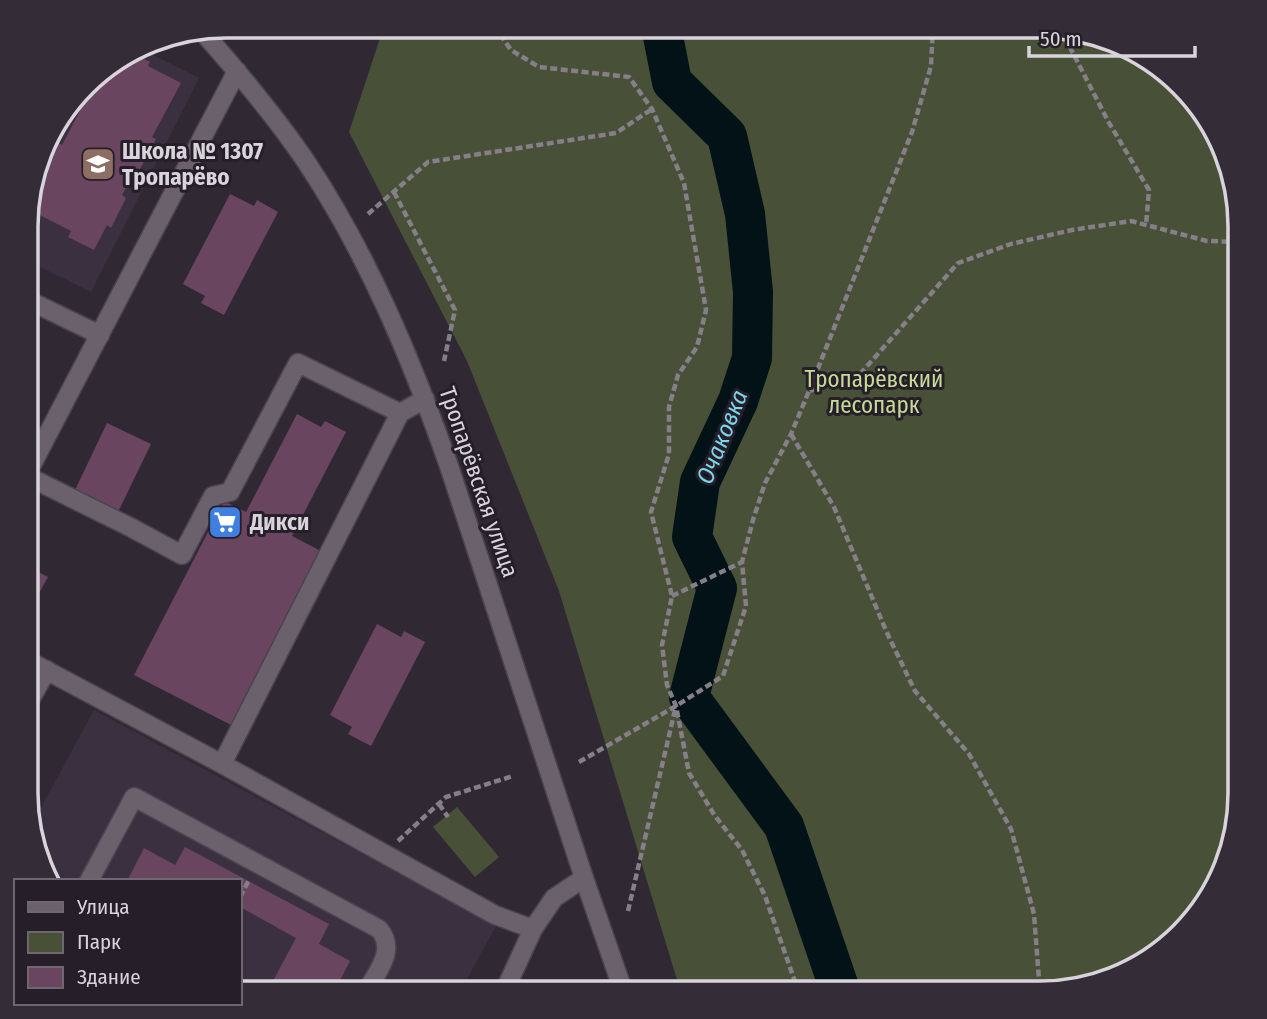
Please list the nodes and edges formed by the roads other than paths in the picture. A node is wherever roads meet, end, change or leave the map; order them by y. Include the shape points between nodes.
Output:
1 (209, 40) edge
2 (237, 71) junction
3 (38, 305) edge
4 (100, 335) junction
5 (425, 399) junction
6 (400, 413) junction
7 (38, 453) edge
8 (38, 481) edge
9 (39, 666) edge
10 (47, 670) junction
11 (39, 684) edge
12 (222, 764) junction
13 (584, 878) junction
14 (90, 879) edge
15 (533, 929) junction
16 (372, 980) edge
17 (509, 980) edge
18 (620, 980) edge

1 - 2 street, Тропарёвская улица
2 - 4 street
2 - 5 street, Тропарёвская улица via 307,163 338,215 369,271
3 - 4 street
4 - 7 street
5 - 6 street
5 - 13 street, Тропарёвская улица
6 - 8 street via 298,363 230,492 213,496 182,555
6 - 12 street
9 - 10 street
10 - 11 street
10 - 12 street
12 - 15 street via 495,915
13 - 15 street via 554,898
13 - 18 street, Тропарёвская улица
14 - 16 street via 134,797 379,929 387,944
15 - 17 street

